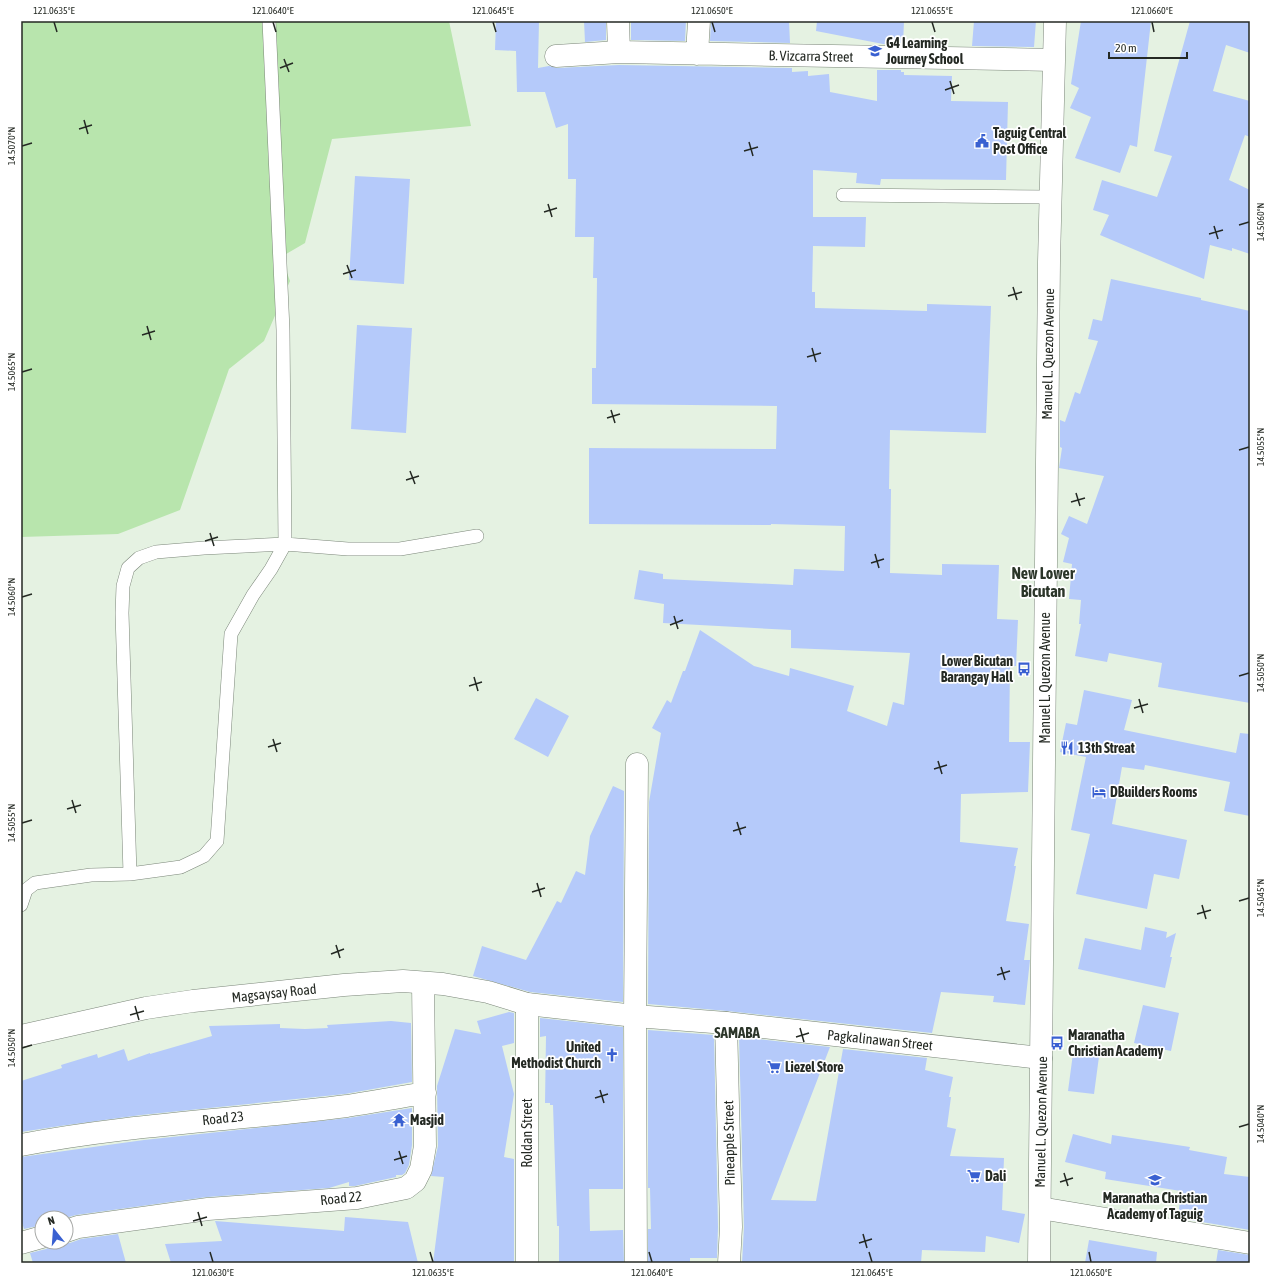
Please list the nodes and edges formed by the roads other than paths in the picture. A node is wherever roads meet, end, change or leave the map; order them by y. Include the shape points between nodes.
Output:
1 (269, 21) edge
2 (618, 21) edge
3 (699, 21) edge
4 (1055, 21) edge
5 (619, 52) junction
6 (697, 54) junction
7 (556, 56) dead end
8 (1053, 60) junction
9 (843, 195) dead end
10 (1050, 197) junction
11 (477, 536) dead end
12 (285, 544) junction
13 (637, 764) dead end
14 (130, 874) junction
15 (21, 905) edge
16 (423, 983) junction
17 (527, 1004) junction
18 (635, 1016) junction
19 (726, 1024) junction
20 (21, 1036) edge
21 (1042, 1058) junction
22 (425, 1093) junction
23 (21, 1145) edge
24 (1040, 1208) junction
25 (74, 1229) edge
26 (34, 1239) edge
27 (21, 1243) edge
28 (1250, 1243) edge
29 (527, 1263) edge
30 (636, 1263) edge
31 (729, 1263) edge
32 (1039, 1263) edge

1 - 12 lane via 283,330
2 - 5 street
3 - 6 street
4 - 8 street, Manuel L. Quezon Avenue
5 - 6 street, B. Vizcarra Street
5 - 7 street, B. Vizcarra Street
6 - 8 street, B. Vizcarra Street
8 - 10 street, Manuel L. Quezon Avenue
9 - 10 lane
10 - 21 street, Manuel L. Quezon Avenue
11 - 12 lane via 400,549 348,549
12 - 14 lane via 231,634 217,841 204,856 181,867
12 - 14 lane via 156,552 139,558 128,568 123,586 122,613
13 - 18 street
14 - 15 lane via 91,875 35,883 26,890
16 - 17 street, Magsaysay Road via 488,992
16 - 20 street, Magsaysay Road via 403,981 344,985 193,1001 146,1008
16 - 22 street, Road 22
17 - 18 street, Pagkalinawan Street
17 - 29 street, Roldan Street
18 - 19 street, Pagkalinawan Street
18 - 30 street
19 - 21 street, Pagkalinawan Street
19 - 31 street, Pineapple Street via 731,1227
21 - 24 street, Manuel L. Quezon Avenue
22 - 23 street, Road 23 via 347,1106 193,1121 55,1138
22 - 25 street, Road 22 via 425,1146 421,1169 415,1181 406,1188 357,1198 208,1209
24 - 28 street
24 - 32 street, Manuel L. Quezon Avenue
26 - 27 street

